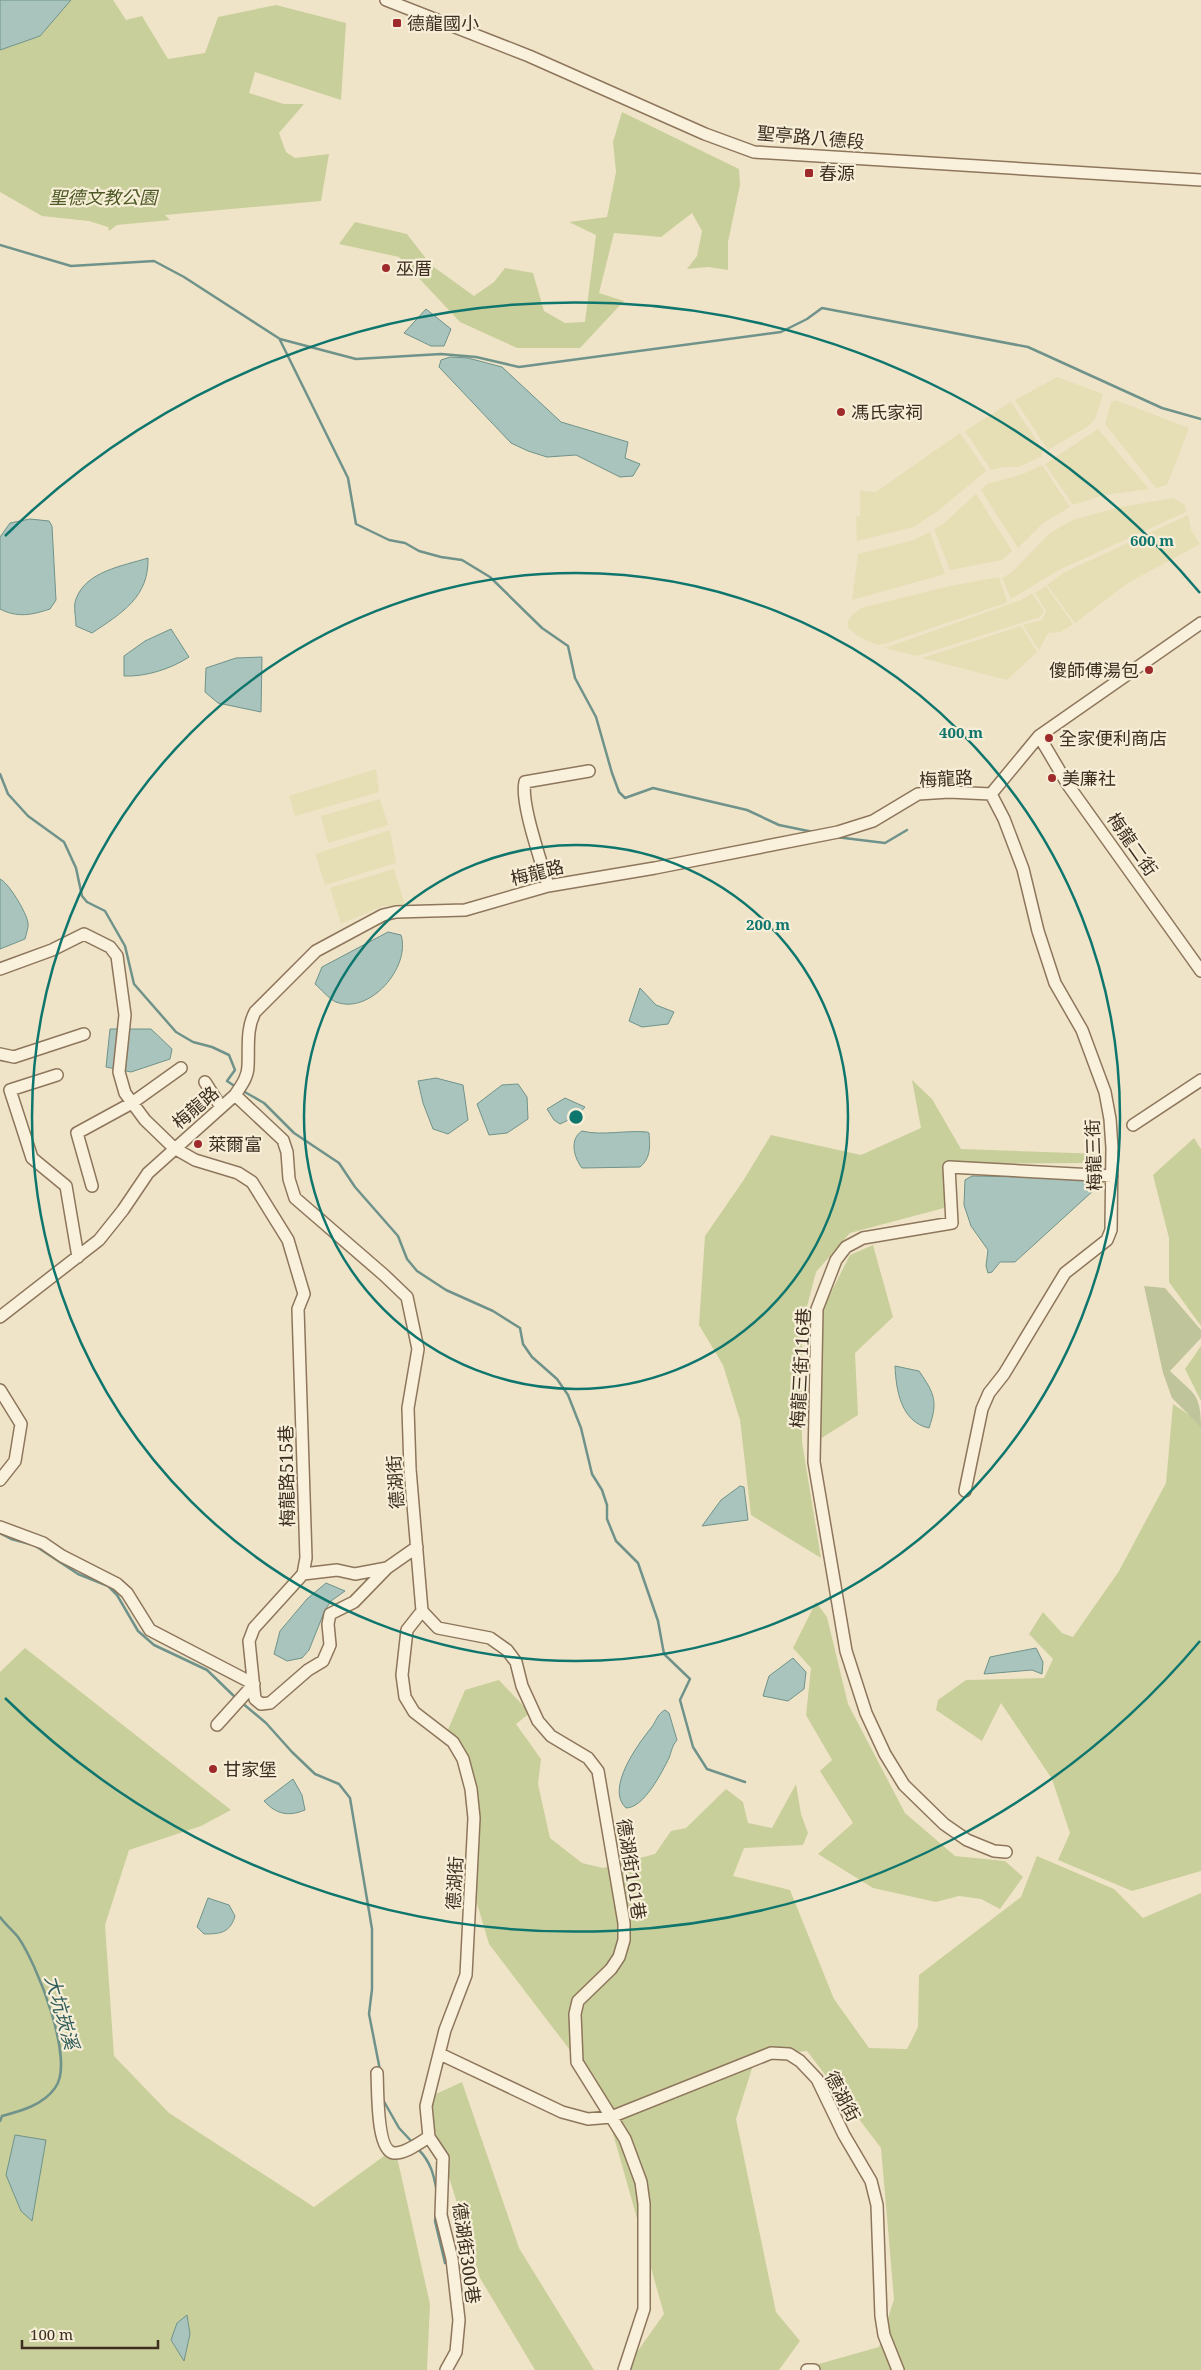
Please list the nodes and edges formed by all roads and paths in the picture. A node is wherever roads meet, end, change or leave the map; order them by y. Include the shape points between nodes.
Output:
1 (386, 0) edge
2 (1201, 180) edge
3 (1201, 623) edge
4 (1039, 736) junction
5 (589, 771) dead end
6 (991, 794) junction
7 (548, 886) junction
8 (0, 969) edge
9 (1201, 971) edge
10 (84, 1034) dead end
11 (0, 1054) edge
12 (181, 1068) dead end
13 (57, 1074) dead end
14 (1201, 1080) edge
15 (205, 1082) dead end
16 (235, 1094) junction
17 (132, 1103) junction
18 (221, 1107) junction
19 (1133, 1125) dead end
20 (174, 1148) junction
21 (1112, 1176) junction
22 (92, 1186) dead end
23 (78, 1257) junction
24 (0, 1317) edge
25 (0, 1390) edge
26 (0, 1480) edge
27 (965, 1490) dead end
28 (0, 1527) edge
29 (417, 1546) junction
30 (387, 1568) junction
31 (304, 1574) junction
32 (422, 1611) junction
33 (254, 1684) junction
34 (217, 1725) dead end
35 (1006, 1852) dead end
36 (440, 2054) junction
37 (377, 2074) dead end
38 (611, 2117) junction
39 (421, 2141) junction
40 (446, 2370) edge
41 (624, 2370) edge
42 (806, 2370) edge
43 (814, 2370) edge
44 (898, 2370) edge

1 - 2 street, 聖亭路八德段 via 529,56 705,134 754,152
3 - 4 street, 梅龍路
4 - 6 street, 梅龍路
4 - 9 street, 梅龍二街 via 1068,785
5 - 7 street via 525,782 528,813
6 - 7 street, 梅龍路 via 918,794 873,821 835,833
6 - 21 street, 梅龍三街 via 1023,868 1055,983 1082,1030 1105,1092 1110,1119
7 - 16 street, 梅龍路 via 466,910 383,915 316,951 255,1012 250,1022 248,1067
8 - 17 street, 梅龍路515巷 via 84,934 110,947 116,956 125,1015 118,1072
10 - 11 street via 14,1057
12 - 17 street
13 - 23 street via 10,1090 32,1158 66,1186
14 - 19 street
15 - 18 street
16 - 18 street, 梅龍路
16 - 29 street, 德湖街 via 283,1140 295,1198 407,1297 418,1349 408,1408
17 - 20 street, 梅龍路515巷
17 - 22 street via 77,1133
18 - 20 street, 梅龍路
20 - 23 street, 梅龍路 via 148,1173 99,1240
20 - 31 street, 梅龍路515巷 via 195,1160 238,1173 252,1182 288,1240 299,1275 304,1294 298,1309
21 - 27 street, 梅龍三街 via 1112,1230 1107,1240 1065,1273 1004,1374 989,1393 982,1409
21 - 35 street, 梅龍三街116巷 via 949,1167 952,1223 863,1238 846,1247 836,1260 817,1309 814,1462 846,1651 865,1710 884,1754 904,1785 944,1824 967,1840 994,1852
23 - 24 street, 梅龍路
25 - 26 street via 21,1424 16,1461
28 - 33 street via 43,1543 117,1584 127,1593 150,1630
29 - 30 street
29 - 32 street, 德湖街
30 - 31 street via 356,1574 337,1570
30 - 33 street via 354,1602 330,1614 330,1645 323,1660 270,1703 262,1704 255,1700
31 - 33 street via 254,1628 248,1641
32 - 36 street, 德湖街 via 407,1630 402,1675 405,1698 414,1712 453,1742 463,1759 474,1818 466,1975 445,2030
32 - 38 street, 德湖街161巷 via 438,1628 490,1638 508,1650 516,1662 522,1686 538,1722 551,1736 588,1758 598,1771 624,1923 624,1940 619,1958 578,2000 575,2014 577,2062
33 - 34 street
36 - 38 street, 德湖街 via 562,2112 588,2119
36 - 39 street, 德湖街300巷 via 426,2106
37 - 39 street via 380,2132 387,2150 395,2153
38 - 41 street, 德湖街161巷 via 625,2139 641,2182 644,2204 644,2309
38 - 44 street, 德湖街 via 771,2053 790,2054 800,2061 817,2079 844,2136 871,2182 877,2205 881,2316 884,2335
39 - 40 street, 德湖街300巷 via 443,2158 440,2215 452,2258 459,2320 456,2352
42 - 43 street

